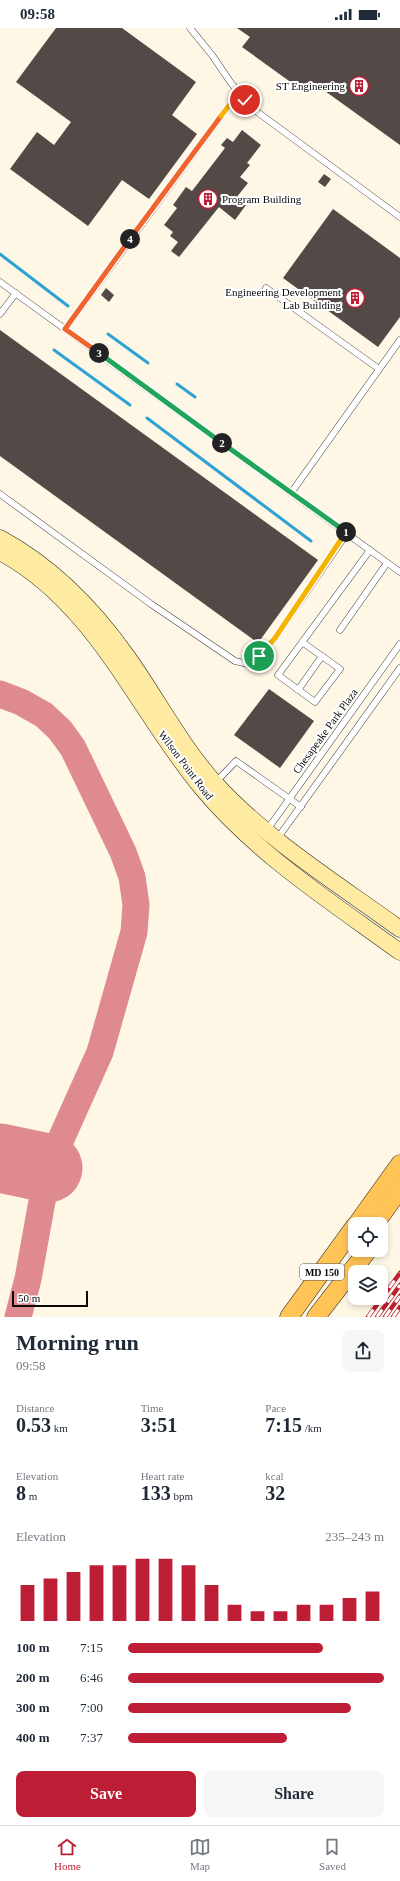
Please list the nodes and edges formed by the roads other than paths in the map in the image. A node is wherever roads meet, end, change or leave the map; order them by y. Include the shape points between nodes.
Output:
1 (190, 28) edge
2 (239, 92) junction
3 (400, 217) edge
4 (0, 282) edge
5 (266, 288) dead end
6 (16, 293) junction
7 (0, 314) edge
8 (65, 329) junction
9 (400, 340) edge
10 (379, 369) junction
11 (291, 493) junction
12 (0, 494) edge
13 (347, 533) junction
14 (0, 538) edge
15 (370, 550) junction
16 (0, 552) edge
17 (387, 563) junction
18 (400, 572) edge
19 (340, 630) dead end
20 (302, 642) junction
21 (400, 644) edge
22 (322, 656) junction
23 (400, 668) edge
24 (298, 690) junction
25 (215, 783) junction
26 (289, 798) junction
27 (301, 807) junction
28 (272, 835) junction
29 (400, 929) edge
30 (400, 952) edge
31 (400, 1164) edge
32 (400, 1189) edge
33 (400, 1209) edge
34 (362, 1217) edge
35 (380, 1217) edge
36 (388, 1224) edge
37 (348, 1236) edge
38 (352, 1257) edge
39 (362, 1257) edge
40 (320, 1311) edge
41 (289, 1317) edge

1 - 2 lane
2 - 3 lane via 256,111
2 - 8 lane
4 - 6 lane
5 - 10 lane
6 - 7 lane
6 - 8 lane
8 - 11 lane
9 - 10 lane
10 - 11 lane
11 - 13 lane
12 - 13 lane via 151,604 235,661 248,664 275,638
13 - 15 lane
14 - 25 street, Wilson Point Road via 61,580 102,622 128,657 177,735
15 - 17 lane
15 - 20 lane
16 - 30 street, Wilson Point Road via 39,578 74,611 110,654 200,786 229,818 287,869
17 - 18 lane
17 - 19 lane
20 - 22 lane
20 - 24 lane via 278,675
21 - 26 lane, Chesapeake Park Plaza
22 - 24 lane
22 - 24 lane via 340,669 315,702
23 - 27 lane
25 - 26 lane via 236,761
25 - 28 street, Wilson Point Road
26 - 27 lane
26 - 28 lane, Chesapeake Park Plaza
27 - 28 lane
28 - 29 street, Wilson Point Road
31 - 34 main road
32 - 35 main road
33 - 36 main road
37 - 41 main road, MD 150
38 - 40 main road
39 - 40 main road, MD 150

